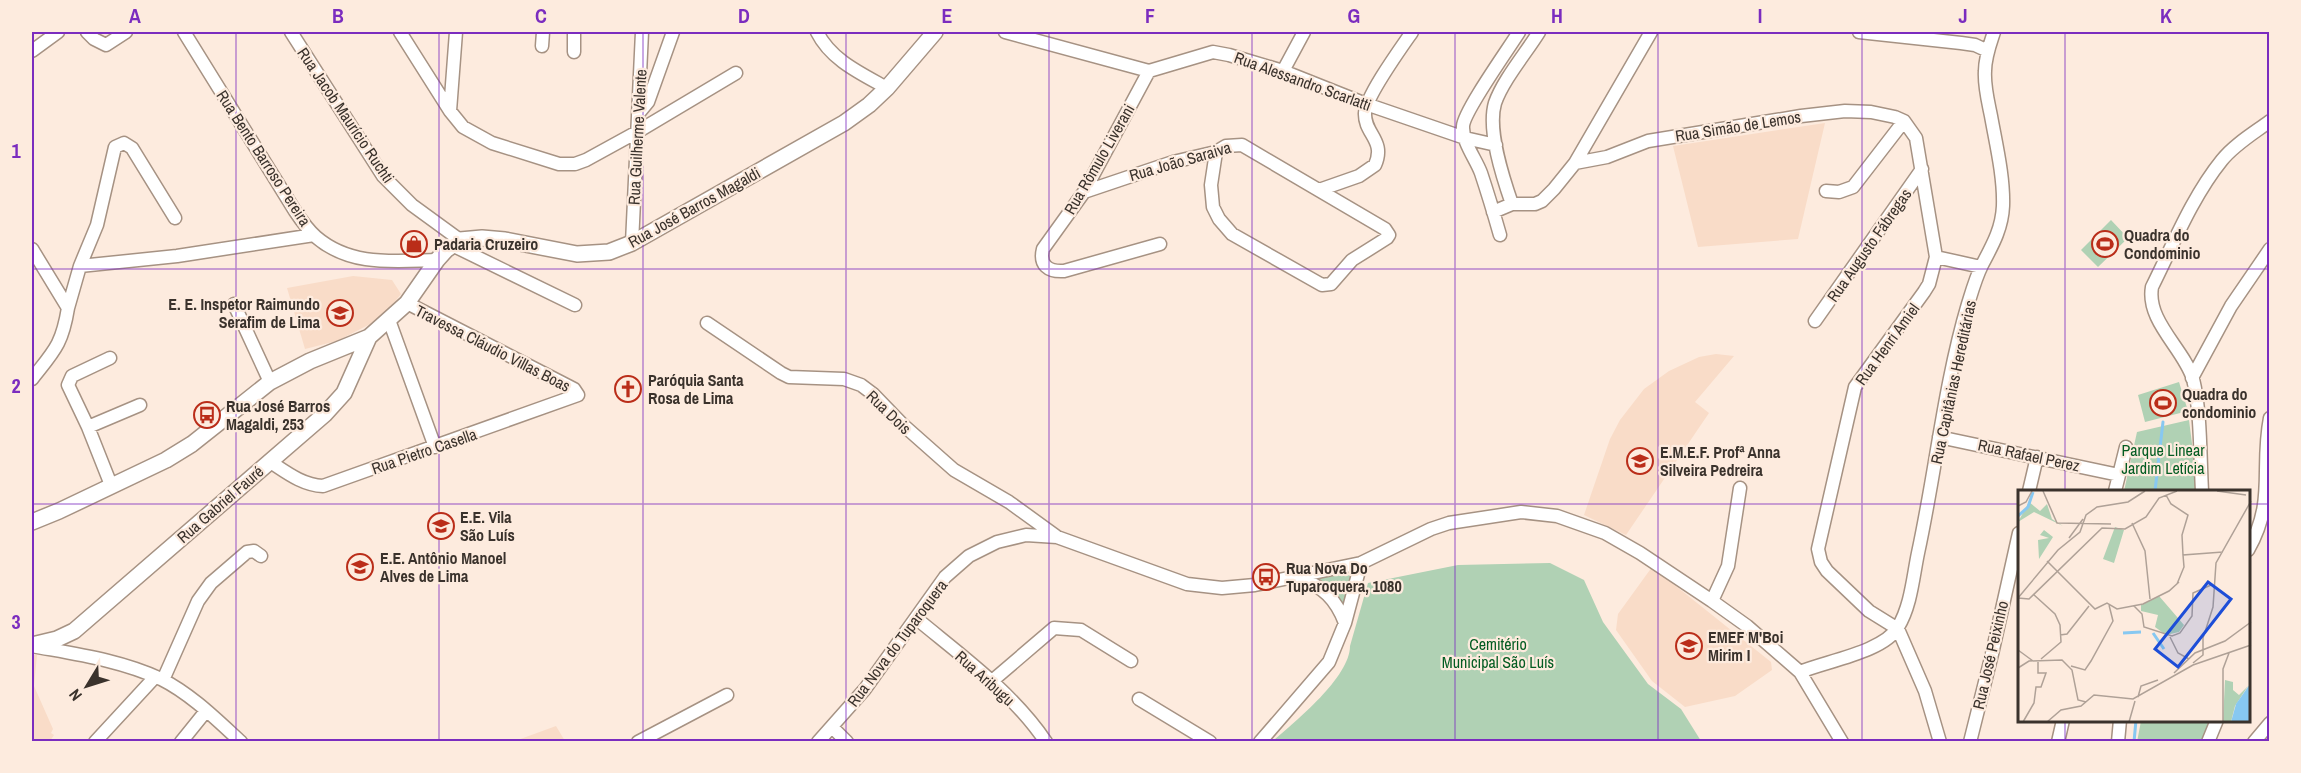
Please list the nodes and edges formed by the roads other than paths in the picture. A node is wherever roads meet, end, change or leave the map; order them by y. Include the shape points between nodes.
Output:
1 (58, 32) edge
2 (87, 32) edge
3 (126, 32) edge
4 (291, 32) edge
5 (400, 32) edge
6 (456, 32) edge
7 (543, 32) edge
8 (574, 32) edge
9 (642, 32) edge
10 (673, 32) edge
11 (817, 32) edge
12 (935, 32) edge
13 (1005, 32) edge
14 (1304, 32) edge
15 (1412, 32) edge
16 (1519, 32) edge
17 (1539, 32) edge
18 (1651, 32) edge
19 (1859, 32) edge
20 (1994, 32) edge
21 (191, 35) edge
22 (542, 46) dead end
23 (32, 51) edge
24 (1988, 51) junction
25 (574, 52) dead end
26 (1149, 71) junction
27 (1283, 71) junction
28 (736, 73) dead end
29 (887, 88) junction
30 (1366, 104) junction
31 (450, 111) junction
32 (638, 114) junction
33 (1904, 121) junction
34 (2270, 122) edge
35 (637, 132) junction
36 (1465, 138) junction
37 (1496, 145) junction
38 (1216, 152) junction
39 (1575, 163) junction
40 (1922, 169) junction
41 (1319, 190) junction
42 (1826, 191) dead end
43 (1084, 192) junction
44 (1512, 204) junction
45 (1493, 212) junction
46 (174, 218) dead end
47 (1500, 235) dead end
48 (314, 236) junction
49 (456, 242) junction
50 (632, 243) junction
51 (1160, 244) dead end
52 (32, 249) edge
53 (2270, 249) edge
54 (1936, 257) junction
55 (437, 260) junction
56 (80, 266) junction
57 (1981, 267) junction
58 (407, 303) junction
59 (234, 304) dead end
60 (575, 305) dead end
61 (68, 308) junction
62 (389, 320) junction
63 (1815, 321) dead end
64 (707, 323) dead end
65 (369, 337) junction
66 (335, 351) junction
67 (110, 358) dead end
68 (356, 368) junction
69 (2192, 378) junction
70 (32, 379) edge
71 (270, 382) junction
72 (578, 393) joint
73 (140, 405) dead end
74 (2270, 418) edge
75 (88, 427) junction
76 (1940, 437) junction
77 (435, 447) junction
78 (2126, 447) dead end
79 (2037, 457) junction
80 (269, 461) junction
81 (2119, 475) junction
82 (111, 485) junction
83 (1740, 489) dead end
84 (2029, 490) edge
85 (2115, 490) edge
86 (2202, 490) edge
87 (32, 522) edge
88 (1057, 537) junction
89 (2018, 537) edge
90 (2250, 547) edge
91 (261, 556) dead end
92 (1361, 563) junction
93 (1298, 576) junction
94 (1712, 601) junction
95 (917, 620) junction
96 (1345, 623) junction
97 (1898, 629) junction
98 (74, 631) junction
99 (32, 646) edge
100 (85, 655) junction
101 (1131, 661) dead end
102 (1800, 672) junction
103 (159, 679) junction
104 (992, 681) junction
105 (727, 695) dead end
106 (1139, 699) dead end
107 (206, 711) junction
108 (2063, 722) edge
109 (2120, 722) edge
110 (2216, 722) edge
111 (2270, 723) edge
112 (833, 728) junction
113 (1196, 738) edge
114 (95, 741) edge
115 (181, 741) edge
116 (241, 741) edge
117 (638, 741) edge
118 (818, 741) edge
119 (847, 741) edge
120 (1047, 741) edge
121 (1210, 741) edge
122 (1260, 741) edge
123 (1842, 741) edge
124 (1940, 741) edge
125 (1970, 741) edge
126 (2058, 741) edge
127 (2118, 741) edge
128 (2208, 741) edge
129 (2254, 741) edge

1 - 23 street
2 - 3 street via 106,45
4 - 49 street, Rua Jacob Maurício Ruchti via 383,176
5 - 31 street
6 - 31 street
7 - 22 street
8 - 25 street
9 - 32 street, Rua Guilherme Valente
10 - 32 street via 648,102
11 - 29 street via 838,59
12 - 29 main road, Rua José Barros Magaldi
13 - 26 street
14 - 27 street
15 - 30 street
16 - 36 street via 1465,118
17 - 37 street via 1495,103
18 - 39 street
19 - 24 street via 1975,45
20 - 24 street, Rua Capitânias Hereditárias
21 - 48 street, Rua Bento Barroso Pereira via 295,211
24 - 57 street, Rua Capitânias Hereditárias via 1984,71 2003,205 1996,240
26 - 27 street, Rua Alessandro Scarlatti via 1213,52
26 - 43 street, Rua Rômulo Liverani
27 - 30 street, Rua Alessandro Scarlatti
28 - 35 street
29 - 50 main road, Rua José Barros Magaldi via 844,123
30 - 36 street, Rua Alessandro Scarlatti
30 - 41 street via 1366,121 1379,149 1375,165 1359,176
31 - 35 street via 463,127 492,144 559,164 586,160
32 - 35 street, Rua Guilherme Valente
33 - 39 street, Rua Simão de Lemos via 1845,111 1801,116 1648,141 1608,157
33 - 40 street via 1916,138
33 - 42 street via 1852,187
34 - 69 street via 2235,147 2212,173 2152,287 2153,309
35 - 50 street, Rua Guilherme Valente
36 - 37 street, Rua Alessandro Scarlatti
36 - 45 street
37 - 44 street
38 - 41 street, Rua João Saraiva via 1226,146 1242,146
38 - 41 street, Rua João Saraiva via 1211,185 1213,207 1219,219 1232,234 1326,286 1352,260 1389,235
38 - 43 street, Rua João Saraiva via 1137,172
39 - 44 street via 1542,201
40 - 54 street
40 - 63 street, Rua Augusto Fábregas
43 - 51 street, Rua Rômulo Liverani via 1043,249 1043,264 1048,269 1064,271
44 - 45 street
45 - 47 street
46 - 56 street via 132,148 119,144 113,152 97,225
48 - 55 street, Rua Bento Barroso Pereira via 336,252 353,257 379,261
48 - 56 street
49 - 50 main road, Rua José Barros Magaldi via 505,240 578,254 609,252
49 - 55 main road
49 - 60 street, Rua Jacob Maurício Ruchti
52 - 61 street
53 - 69 street via 2231,306
54 - 57 street
54 - 97 street, Rua Henri Amiel via 1929,284 1855,387 1818,549 1827,571 1869,611
55 - 58 main road
56 - 61 street
57 - 76 street, Rua Capitânias Hereditárias via 1968,305
58 - 62 main road
58 - 72 street, Travessa Cláudio Villas Boas
59 - 71 street
61 - 70 street via 60,342
62 - 65 main road
62 - 77 street
64 - 88 street, Rua Dois via 780,374 844,379 861,385 954,470 1009,502
65 - 66 main road
65 - 68 main road, Rua Gabriel Fauré
66 - 68 main road via 348,356
66 - 71 main road
67 - 75 street via 69,381
68 - 80 main road, Rua Gabriel Fauré via 338,402
69 - 86 street
71 - 82 main road via 192,444
72 - 77 street, Rua Pietro Casella via 576,398
73 - 75 street
74 - 90 street via 2266,439 2266,503 2259,532
75 - 82 street
76 - 79 street, Rua Rafael Perez
76 - 97 street, Rua Capitânias Hereditárias via 1923,530
77 - 80 street, Rua Pietro Casella via 323,486 297,479
78 - 81 street
79 - 81 street, Rua Rafael Perez
79 - 84 street
80 - 98 main road, Rua Gabriel Fauré
81 - 85 street
82 - 87 main road
83 - 94 street via 1728,566
88 - 93 street, Rua Nova do Tuparoquera via 1187,584 1222,588
88 - 95 street, Rua Nova do Tuparoquera via 1026,535 996,542 969,556 945,577
89 - 125 street, Rua José Peixinho
91 - 103 street via 254,550 247,552 204,591
92 - 93 street, Rua Nova do Tuparoquera
92 - 94 street, Rua Nova do Tuparoquera via 1449,523 1521,512 1557,516 1605,532
92 - 96 street
93 - 96 street via 1327,592
94 - 102 street, Rua Nova do Tuparoquera
95 - 104 street, Rua Aribugu
95 - 112 street, Rua Nova do Tuparoquera
96 - 122 street via 1329,662
97 - 102 street via 1874,647
97 - 124 street via 1925,691
98 - 99 main road
98 - 100 street via 75,645
99 - 100 street
100 - 103 street
101 - 104 street via 1081,630 1054,628
102 - 123 street, Rua Nova do Tuparoquera
103 - 107 street
103 - 114 street
104 - 120 street, Rua Aribugu
105 - 117 street
106 - 113 street
107 - 115 street
107 - 116 street
108 - 126 street
109 - 127 street
110 - 128 street
111 - 129 street
112 - 118 street, Rua Nova do Tuparoquera
112 - 119 street
113 - 121 street

